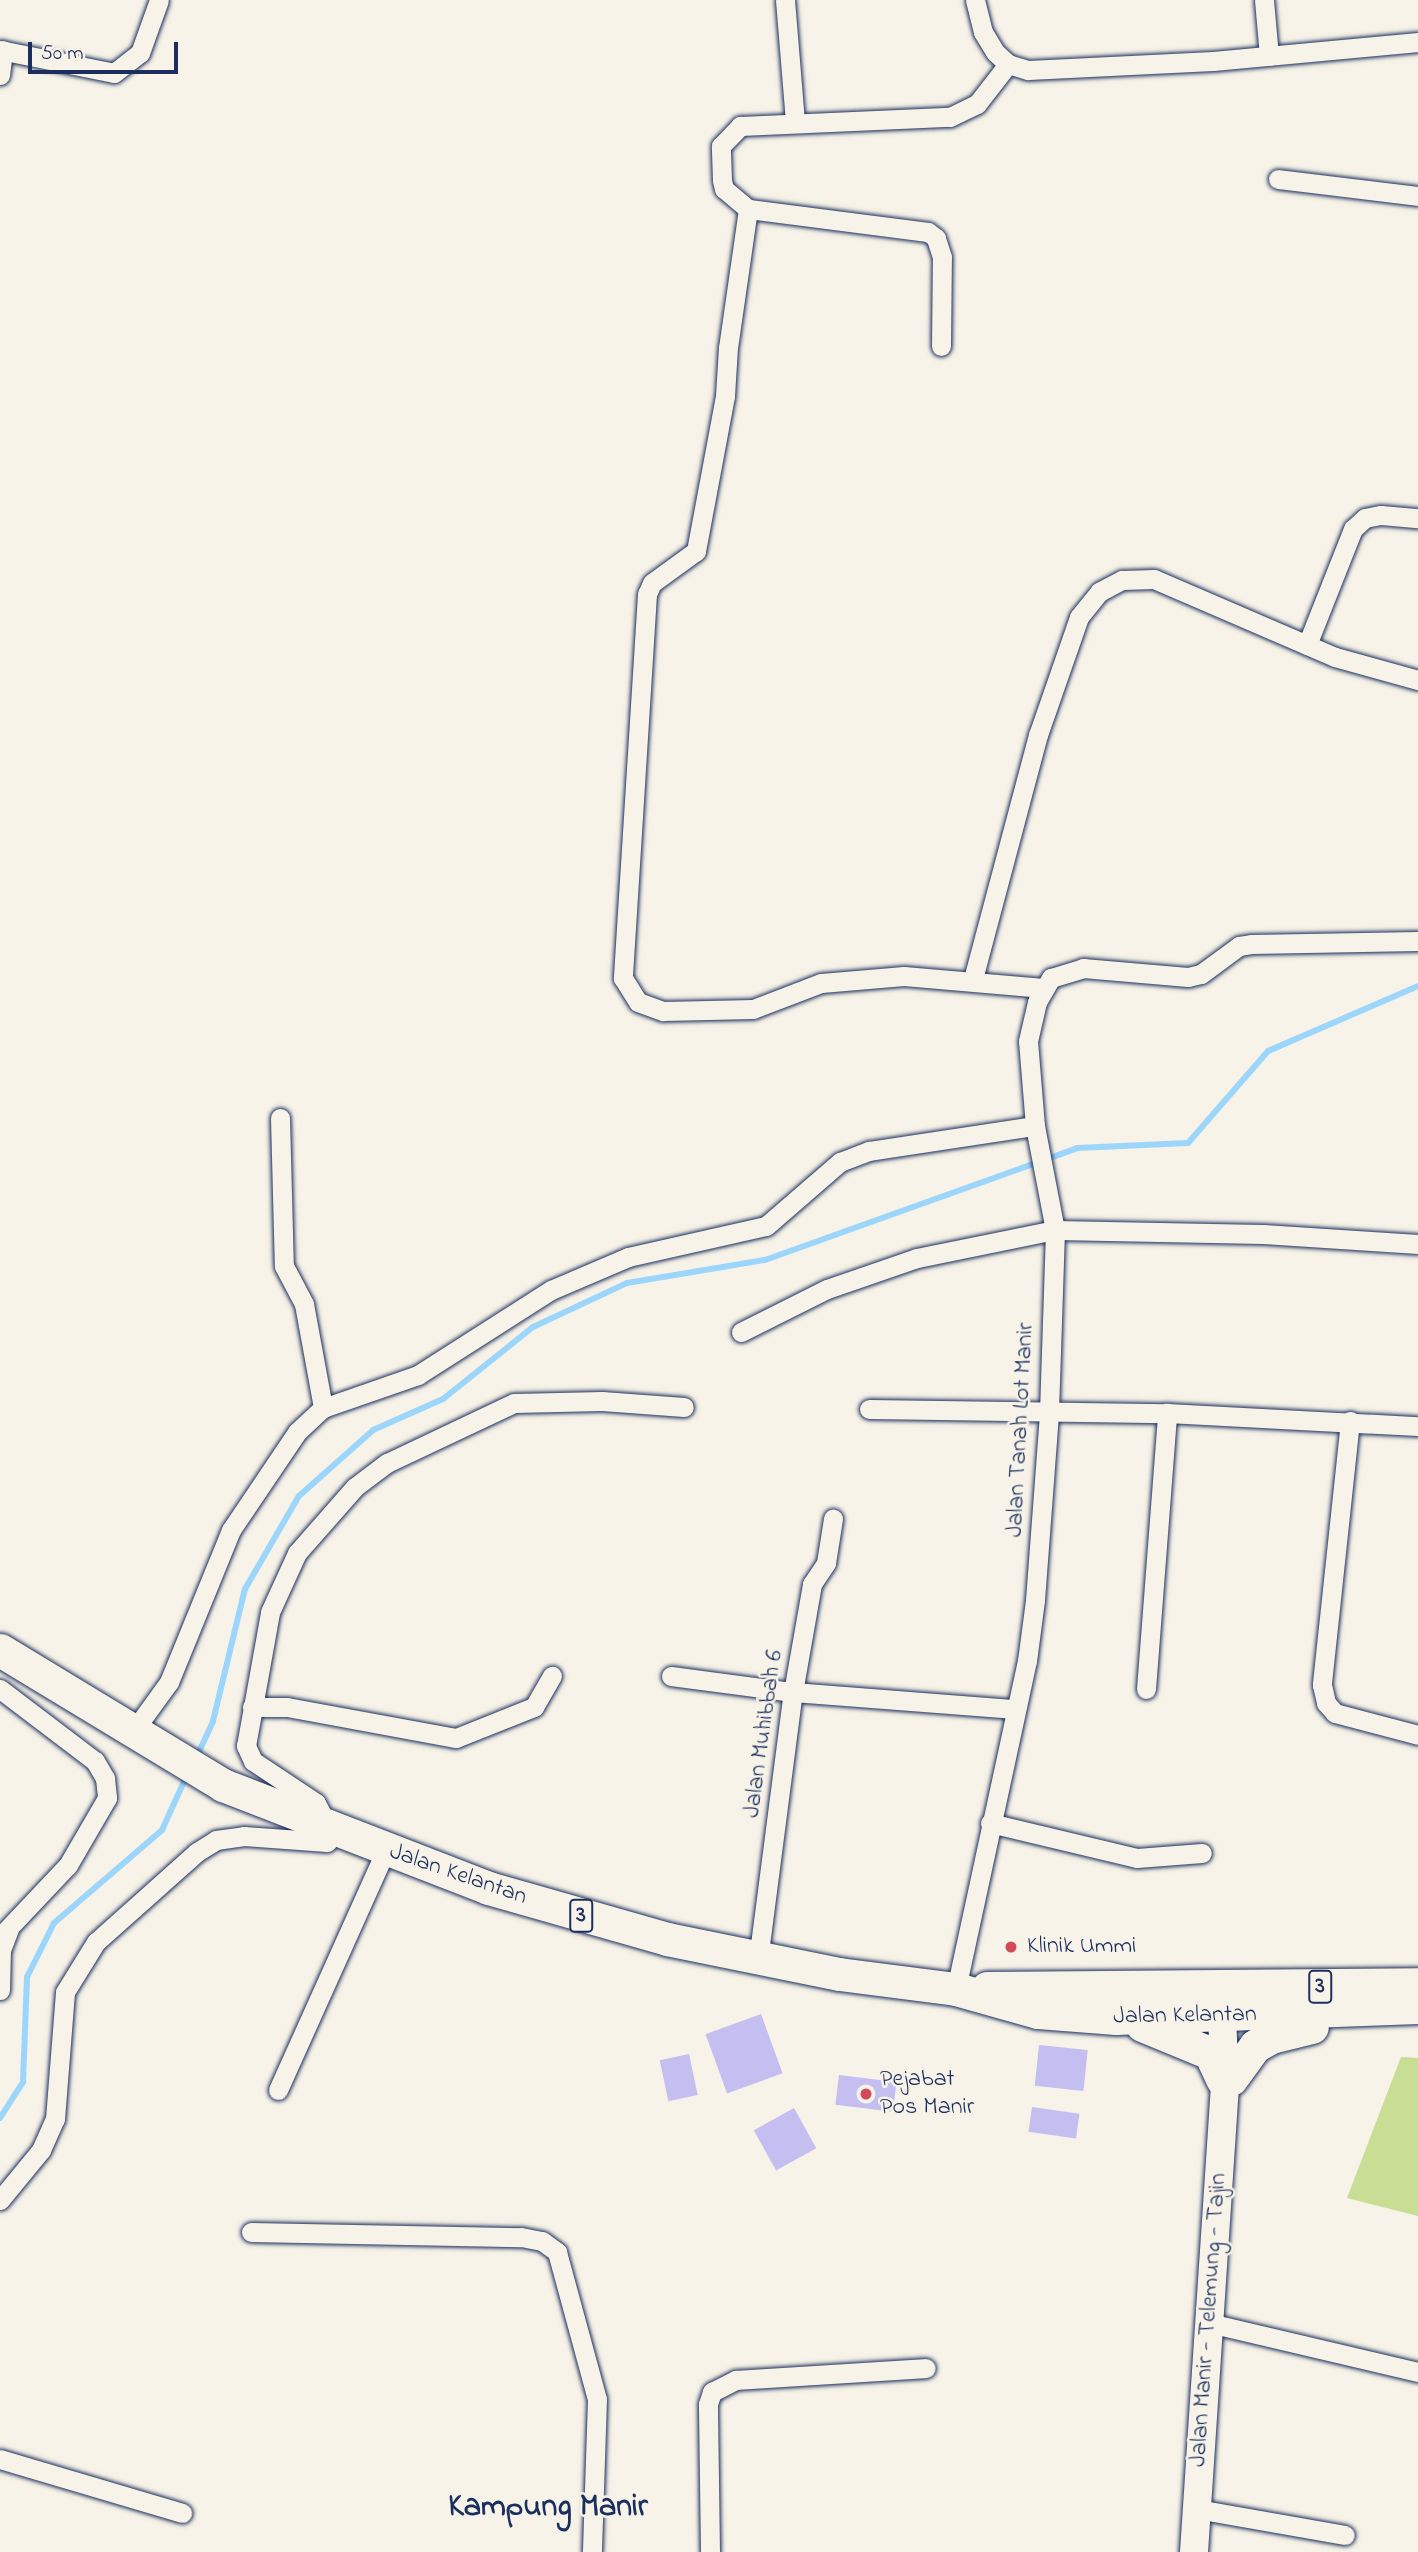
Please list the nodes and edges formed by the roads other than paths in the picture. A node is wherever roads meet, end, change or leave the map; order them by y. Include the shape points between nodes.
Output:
1 (159, 0) edge
2 (785, 0) edge
3 (975, 0) edge
4 (1264, 0) edge
5 (1418, 42) edge
6 (2, 50) edge
7 (1269, 56) junction
8 (1008, 64) junction
9 (0, 75) edge
10 (795, 121) junction
11 (1278, 179) dead end
12 (1418, 196) edge
13 (748, 208) junction
14 (941, 346) dead end
15 (1418, 518) edge
16 (1307, 645) junction
17 (1418, 680) edge
18 (1418, 941) edge
19 (973, 979) junction
20 (1040, 995) junction
21 (280, 1118) dead end
22 (1037, 1134) junction
23 (1055, 1230) junction
24 (1418, 1244) edge
25 (741, 1332) dead end
26 (684, 1407) dead end
27 (323, 1408) junction
28 (869, 1409) dead end
29 (1049, 1412) junction
30 (1167, 1413) junction
31 (1350, 1421) junction
32 (1418, 1426) edge
33 (833, 1519) dead end
34 (0, 1650) edge
35 (552, 1676) dead end
36 (671, 1676) dead end
37 (0, 1689) edge
38 (1146, 1689) dead end
39 (793, 1692) junction
40 (252, 1707) junction
41 (1015, 1709) junction
42 (1418, 1735) edge
43 (145, 1741) junction
44 (990, 1823) junction
45 (333, 1830) junction
46 (386, 1850) junction
47 (1202, 1853) dead end
48 (5, 1933) edge
49 (758, 1960) junction
50 (1418, 1984) edge
51 (956, 1989) junction
52 (0, 1990) edge
53 (1229, 2003) junction
54 (1418, 2009) edge
55 (1116, 2018) junction
56 (1226, 2082) junction
57 (278, 2090) dead end
58 (0, 2200) edge
59 (251, 2232) dead end
60 (1209, 2323) junction
61 (926, 2368) dead end
62 (1418, 2372) edge
63 (0, 2459) edge
64 (1197, 2508) junction
65 (182, 2513) dead end
66 (1345, 2535) dead end
67 (592, 2552) edge
68 (710, 2552) edge
69 (1195, 2552) edge

1 - 6 street via 139,53 114,73
2 - 10 street
3 - 8 street via 983,32
4 - 7 street
5 - 7 street
6 - 9 street
7 - 8 street via 1028,69
8 - 10 street via 977,104 962,114
10 - 13 street via 740,126 722,146 724,189
11 - 12 street
13 - 14 street via 928,232 936,238 942,257
13 - 19 street via 725,396 696,551 652,583 647,594 623,978 638,1002 663,1012 765,1006 821,983 904,976
15 - 16 street via 1381,515 1365,518 1353,528
16 - 17 street
16 - 19 street via 1154,579 1122,580 1099,592 1079,617 1038,734
18 - 20 street via 1251,944 1231,950 1201,974 1083,968 1065,971
19 - 20 street
20 - 22 street, Jalan Tanah Lot Manir via 1028,1041
21 - 27 street via 283,1258 304,1304
22 - 23 street, Jalan Tanah Lot Manir
22 - 27 street via 869,1151 840,1162 766,1226 628,1257 551,1290 418,1375
23 - 24 street via 1264,1234
23 - 25 street via 918,1258 827,1289
23 - 29 street, Jalan Tanah Lot Manir
26 - 40 street via 602,1401 514,1403 387,1463 355,1487 297,1553 270,1612
27 - 43 street via 297,1432 231,1530
28 - 29 street
29 - 30 street
29 - 41 street, Jalan Tanah Lot Manir via 1035,1600
30 - 31 street
30 - 38 street
31 - 32 street
31 - 42 street via 1321,1685 1326,1703 1335,1713
33 - 39 street, Jalan Muhibbah 6 via 826,1563 812,1584
34 - 43 highway, Jalan Kelantan / 3
35 - 40 street via 534,1707 456,1738 288,1707
36 - 39 street
37 - 48 street via 95,1761 107,1798 68,1865
39 - 41 street
39 - 49 street, Jalan Muhibbah 6
40 - 45 street via 246,1746 253,1761 316,1803
41 - 44 street, Jalan Tanah Lot Manir
43 - 45 highway, Jalan Kelantan / 3 via 222,1784
44 - 47 street via 1137,1858
44 - 51 street, Jalan Tanah Lot Manir
45 - 46 highway, Jalan Kelantan / 3
45 - 58 street via 327,1842 244,1836 216,1840 96,1942 65,1992 55,2119 41,2150
46 - 49 highway, Jalan Kelantan / 3 via 488,1888
46 - 57 street
48 - 52 street
49 - 51 highway, Jalan Kelantan / 3
50 - 53 highway, Jalan Kelantan / 3
51 - 53 highway, Jalan Kelantan / 3 via 1043,1985
51 - 55 highway, Jalan Kelantan / 3 via 1038,2012
53 - 54 highway, Jalan Kelantan / 3
53 - 55 highway, Jalan Kelantan / 3
53 - 56 main road, Jalan Manir - Telemung - Tajin
54 - 56 highway via 1271,2037 1255,2046
55 - 56 highway via 1164,2030 1199,2046 1210,2053
56 - 60 main road, Jalan Manir - Telemung - Tajin
59 - 67 street via 521,2238 542,2241 558,2252 597,2399
60 - 62 street
60 - 64 main road, Jalan Manir - Telemung - Tajin
61 - 68 street via 736,2380 712,2392 708,2404
63 - 65 street
64 - 66 street
64 - 69 main road, Jalan Manir - Telemung - Tajin

